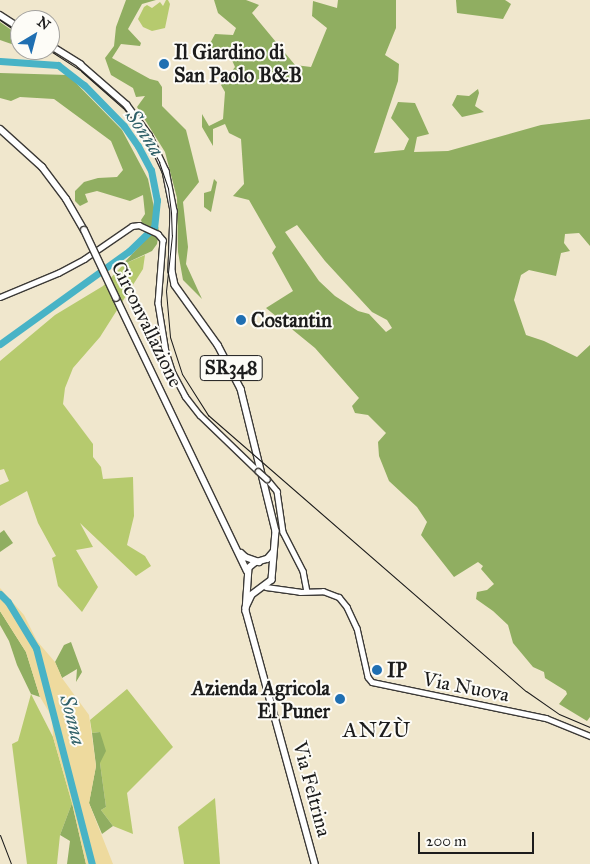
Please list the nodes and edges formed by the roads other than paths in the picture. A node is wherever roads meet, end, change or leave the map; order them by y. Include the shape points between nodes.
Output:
1 (60, 51) edge
2 (0, 129) edge
3 (0, 297) edge
4 (240, 552) junction
5 (274, 553) junction
6 (260, 562) junction
7 (247, 571) junction
8 (273, 574) junction
9 (248, 581) junction
10 (263, 587) junction
11 (283, 588) junction
12 (307, 591) junction
13 (246, 608) junction
14 (590, 736) edge
15 (315, 864) edge

1 - 5 main road, SR348 via 80,64 134,114 162,162 171,189 175,285 226,358 244,398 276,531
2 - 4 highway, Circonvallazione, bridge via 42,166 84,230
3 - 12 street, bridge via 58,274 132,226 139,225 158,234 163,240 158,303 173,373 200,415 277,491 283,532 303,571
4 - 6 highway
4 - 7 highway, Circonvallazione
5 - 6 main road
5 - 8 main road, SR348
6 - 7 main road
6 - 8 main road via 269,565
7 - 9 main road, Via Feltrina
8 - 10 main road
8 - 11 street
9 - 10 main road
9 - 13 main road, Via Feltrina
10 - 11 street
10 - 13 main road via 252,596
11 - 12 street
12 - 14 street, Via Nuova via 330,592 347,607 360,638 370,680 384,686 557,721
13 - 15 main road, Via Feltrina

